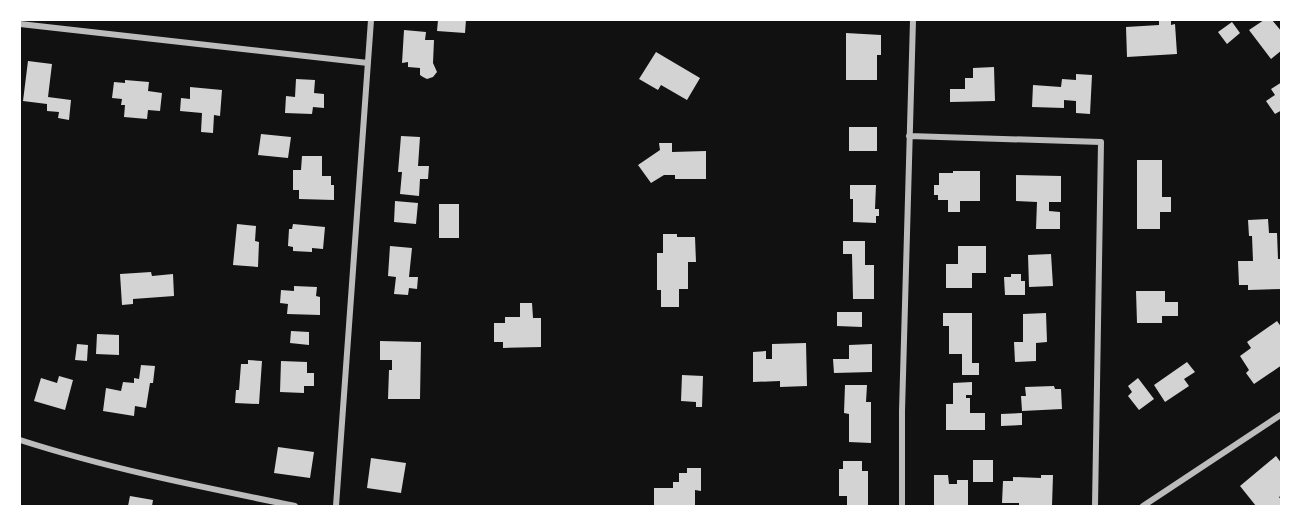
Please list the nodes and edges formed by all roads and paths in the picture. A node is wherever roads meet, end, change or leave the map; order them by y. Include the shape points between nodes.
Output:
1 (371, 20) edge
2 (913, 20) edge
3 (20, 24) edge
4 (368, 63) junction
5 (909, 136) junction
6 (1281, 414) edge
7 (20, 440) edge
8 (295, 507) edge
9 (336, 507) edge
10 (902, 507) edge
11 (1095, 507) edge
12 (1143, 507) edge

1 - 4 street
2 - 5 street
3 - 4 street
4 - 9 street
5 - 10 street
5 - 11 street via 1101,142
6 - 12 street
7 - 8 street via 142,475

